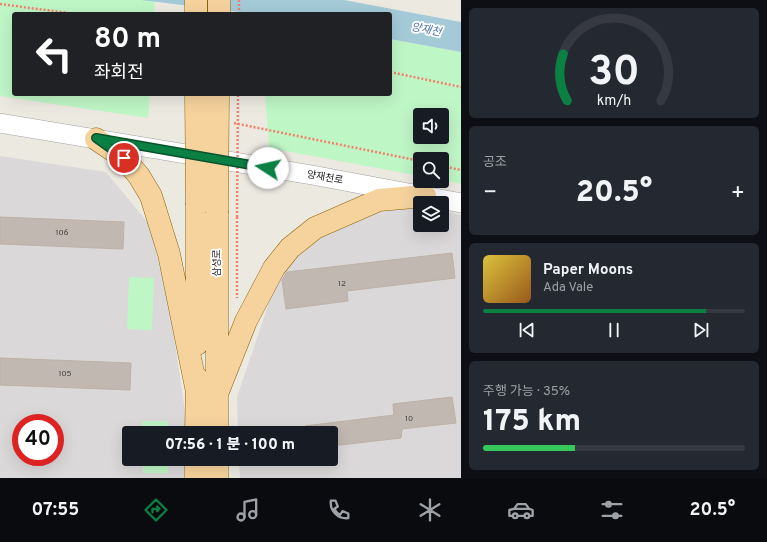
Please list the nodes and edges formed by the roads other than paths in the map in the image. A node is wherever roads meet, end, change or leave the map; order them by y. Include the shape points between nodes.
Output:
1 (196, 0) edge
2 (219, 0) edge
3 (196, 12) edge
4 (219, 12) edge
5 (196, 96) edge
6 (218, 96) edge
7 (0, 123) edge
8 (96, 138) junction
9 (425, 196) edge
10 (413, 197) edge
11 (449, 201) edge
12 (461, 203) edge
13 (207, 393) junction
14 (198, 426) edge
15 (215, 426) edge
16 (196, 466) edge
17 (217, 466) edge
18 (196, 478) edge
19 (216, 478) edge

1 - 3 main road
2 - 4 main road
5 - 13 main road, 삼성로, bridge via 197,205
6 - 13 main road, 삼성로, bridge via 227,215
7 - 8 street, 양재천로
8 - 9 street, 양재천로
8 - 13 main road via 124,158 151,196
10 - 13 main road via 380,200 315,228 290,248 274,268
11 - 12 street, 양재천로
13 - 14 main road, 삼성로
13 - 15 main road, 삼성로
16 - 18 main road
17 - 19 main road

